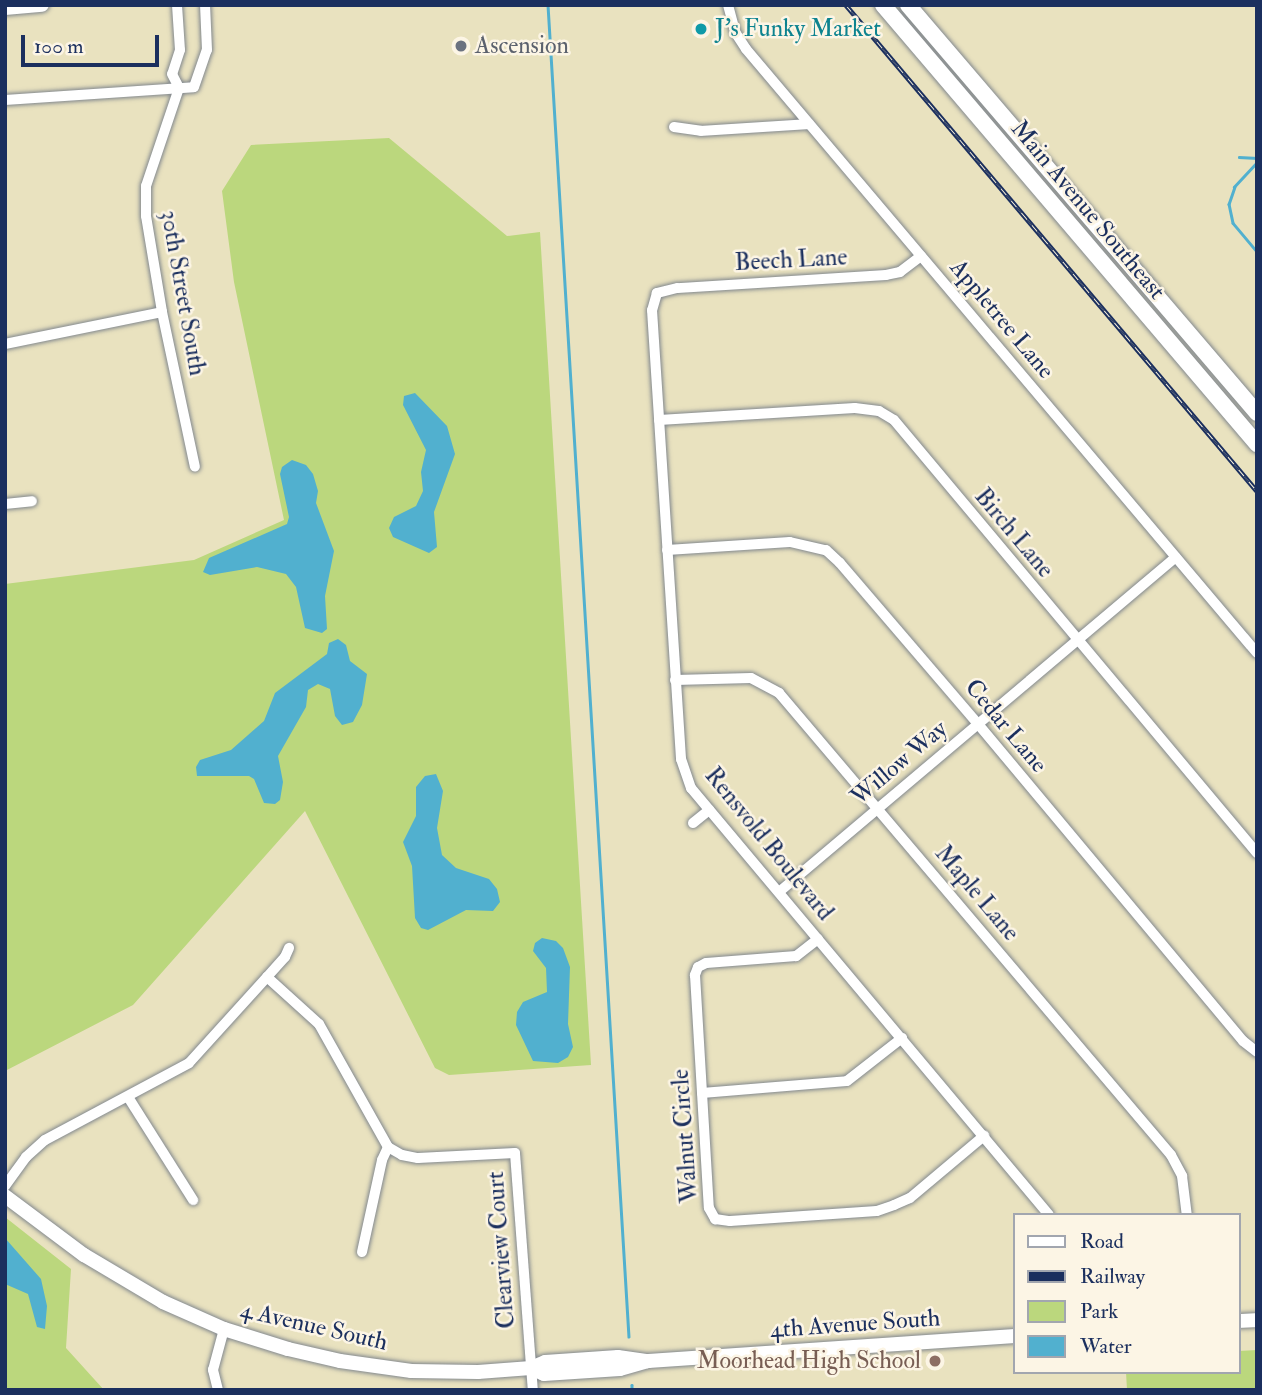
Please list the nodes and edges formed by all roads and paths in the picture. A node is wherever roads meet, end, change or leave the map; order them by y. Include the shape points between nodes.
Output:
1 (42, 5) edge
2 (177, 5) edge
3 (205, 5) edge
4 (728, 5) edge
5 (883, 5) edge
6 (908, 5) edge
7 (5, 8) edge
8 (180, 88) junction
9 (5, 100) edge
10 (809, 124) junction
11 (674, 127) dead end
12 (921, 256) junction
13 (657, 293) joint
14 (162, 312) junction
15 (5, 344) edge
16 (1257, 413) edge
17 (659, 420) junction
18 (1257, 444) edge
19 (195, 467) dead end
20 (32, 501) dead end
21 (5, 504) edge
22 (667, 550) junction
23 (1176, 557) junction
24 (1076, 641) junction
25 (1257, 653) edge
26 (676, 680) junction
27 (978, 724) junction
28 (878, 808) junction
29 (709, 810) junction
30 (693, 823) dead end
31 (1257, 853) edge
32 (779, 892) junction
33 (818, 939) junction
34 (289, 948) dead end
35 (267, 977) junction
36 (902, 1038) junction
37 (1257, 1052) edge
38 (702, 1093) junction
39 (128, 1097) junction
40 (985, 1136) junction
41 (388, 1147) junction
42 (5, 1186) edge
43 (5, 1196) edge
44 (193, 1200) dead end
45 (1047, 1213) edge
46 (1187, 1213) edge
47 (362, 1252) dead end
48 (224, 1329) junction
49 (1014, 1336) edge
50 (648, 1361) joint
51 (531, 1368) junction
52 (218, 1390) edge
53 (533, 1390) edge

1 - 7 street
2 - 8 street, 30th Street South via 180,50 172,74
3 - 8 street via 207,50 194,87
4 - 10 street, Appletree Lane via 735,32 746,49
5 - 18 main road, Main Avenue Southeast
6 - 16 main road, Main Avenue Southeast
8 - 9 street
8 - 14 street, 30th Street South via 146,186 146,216
10 - 11 street via 701,131
10 - 12 street, Appletree Lane
12 - 13 street, Beech Lane via 900,272 886,275
12 - 23 street, Appletree Lane
13 - 17 street, Rensvold Boulevard via 652,310
14 - 15 street
14 - 19 street, 30th Street South
17 - 22 street, Rensvold Boulevard
17 - 24 street, Birch Lane via 855,408 879,411 894,420
20 - 21 street
22 - 26 street, Rensvold Boulevard
22 - 27 street, Cedar Lane via 790,542 826,550
23 - 24 street, Willow Way
23 - 25 street, Appletree Lane
24 - 27 street, Willow Way
24 - 31 street, Birch Lane
26 - 28 street, Maple Lane via 735,677 779,692
26 - 29 street, Rensvold Boulevard via 681,760 691,788
27 - 28 street, Willow Way
27 - 37 street, Cedar Lane via 1243,1041
28 - 32 street, Willow Way
28 - 46 street, Maple Lane via 1171,1155 1182,1176
29 - 30 street
29 - 32 street, Rensvold Boulevard
32 - 33 street, Rensvold Boulevard
33 - 36 street, Rensvold Boulevard
33 - 38 street, Walnut Circle via 796,956 706,962 698,967
34 - 35 street
35 - 39 street via 189,1063
35 - 41 street via 319,1024
36 - 38 street via 847,1081
36 - 40 street, Rensvold Boulevard
38 - 40 street, Walnut Circle via 709,1208 715,1219 886,1208 910,1198
39 - 42 street via 45,1140
39 - 44 street
40 - 45 street, Rensvold Boulevard
41 - 47 street
41 - 51 street, Clearview Court via 418,1158 515,1153
43 - 48 street, 4 Avenue South via 84,1255 163,1302
48 - 51 street, 4 Avenue South via 340,1361 411,1371
48 - 52 street via 213,1370
49 - 50 street, 4th Avenue South
50 - 51 street, 4 Avenue South via 620,1369 544,1374
51 - 53 street, Clearview Court

